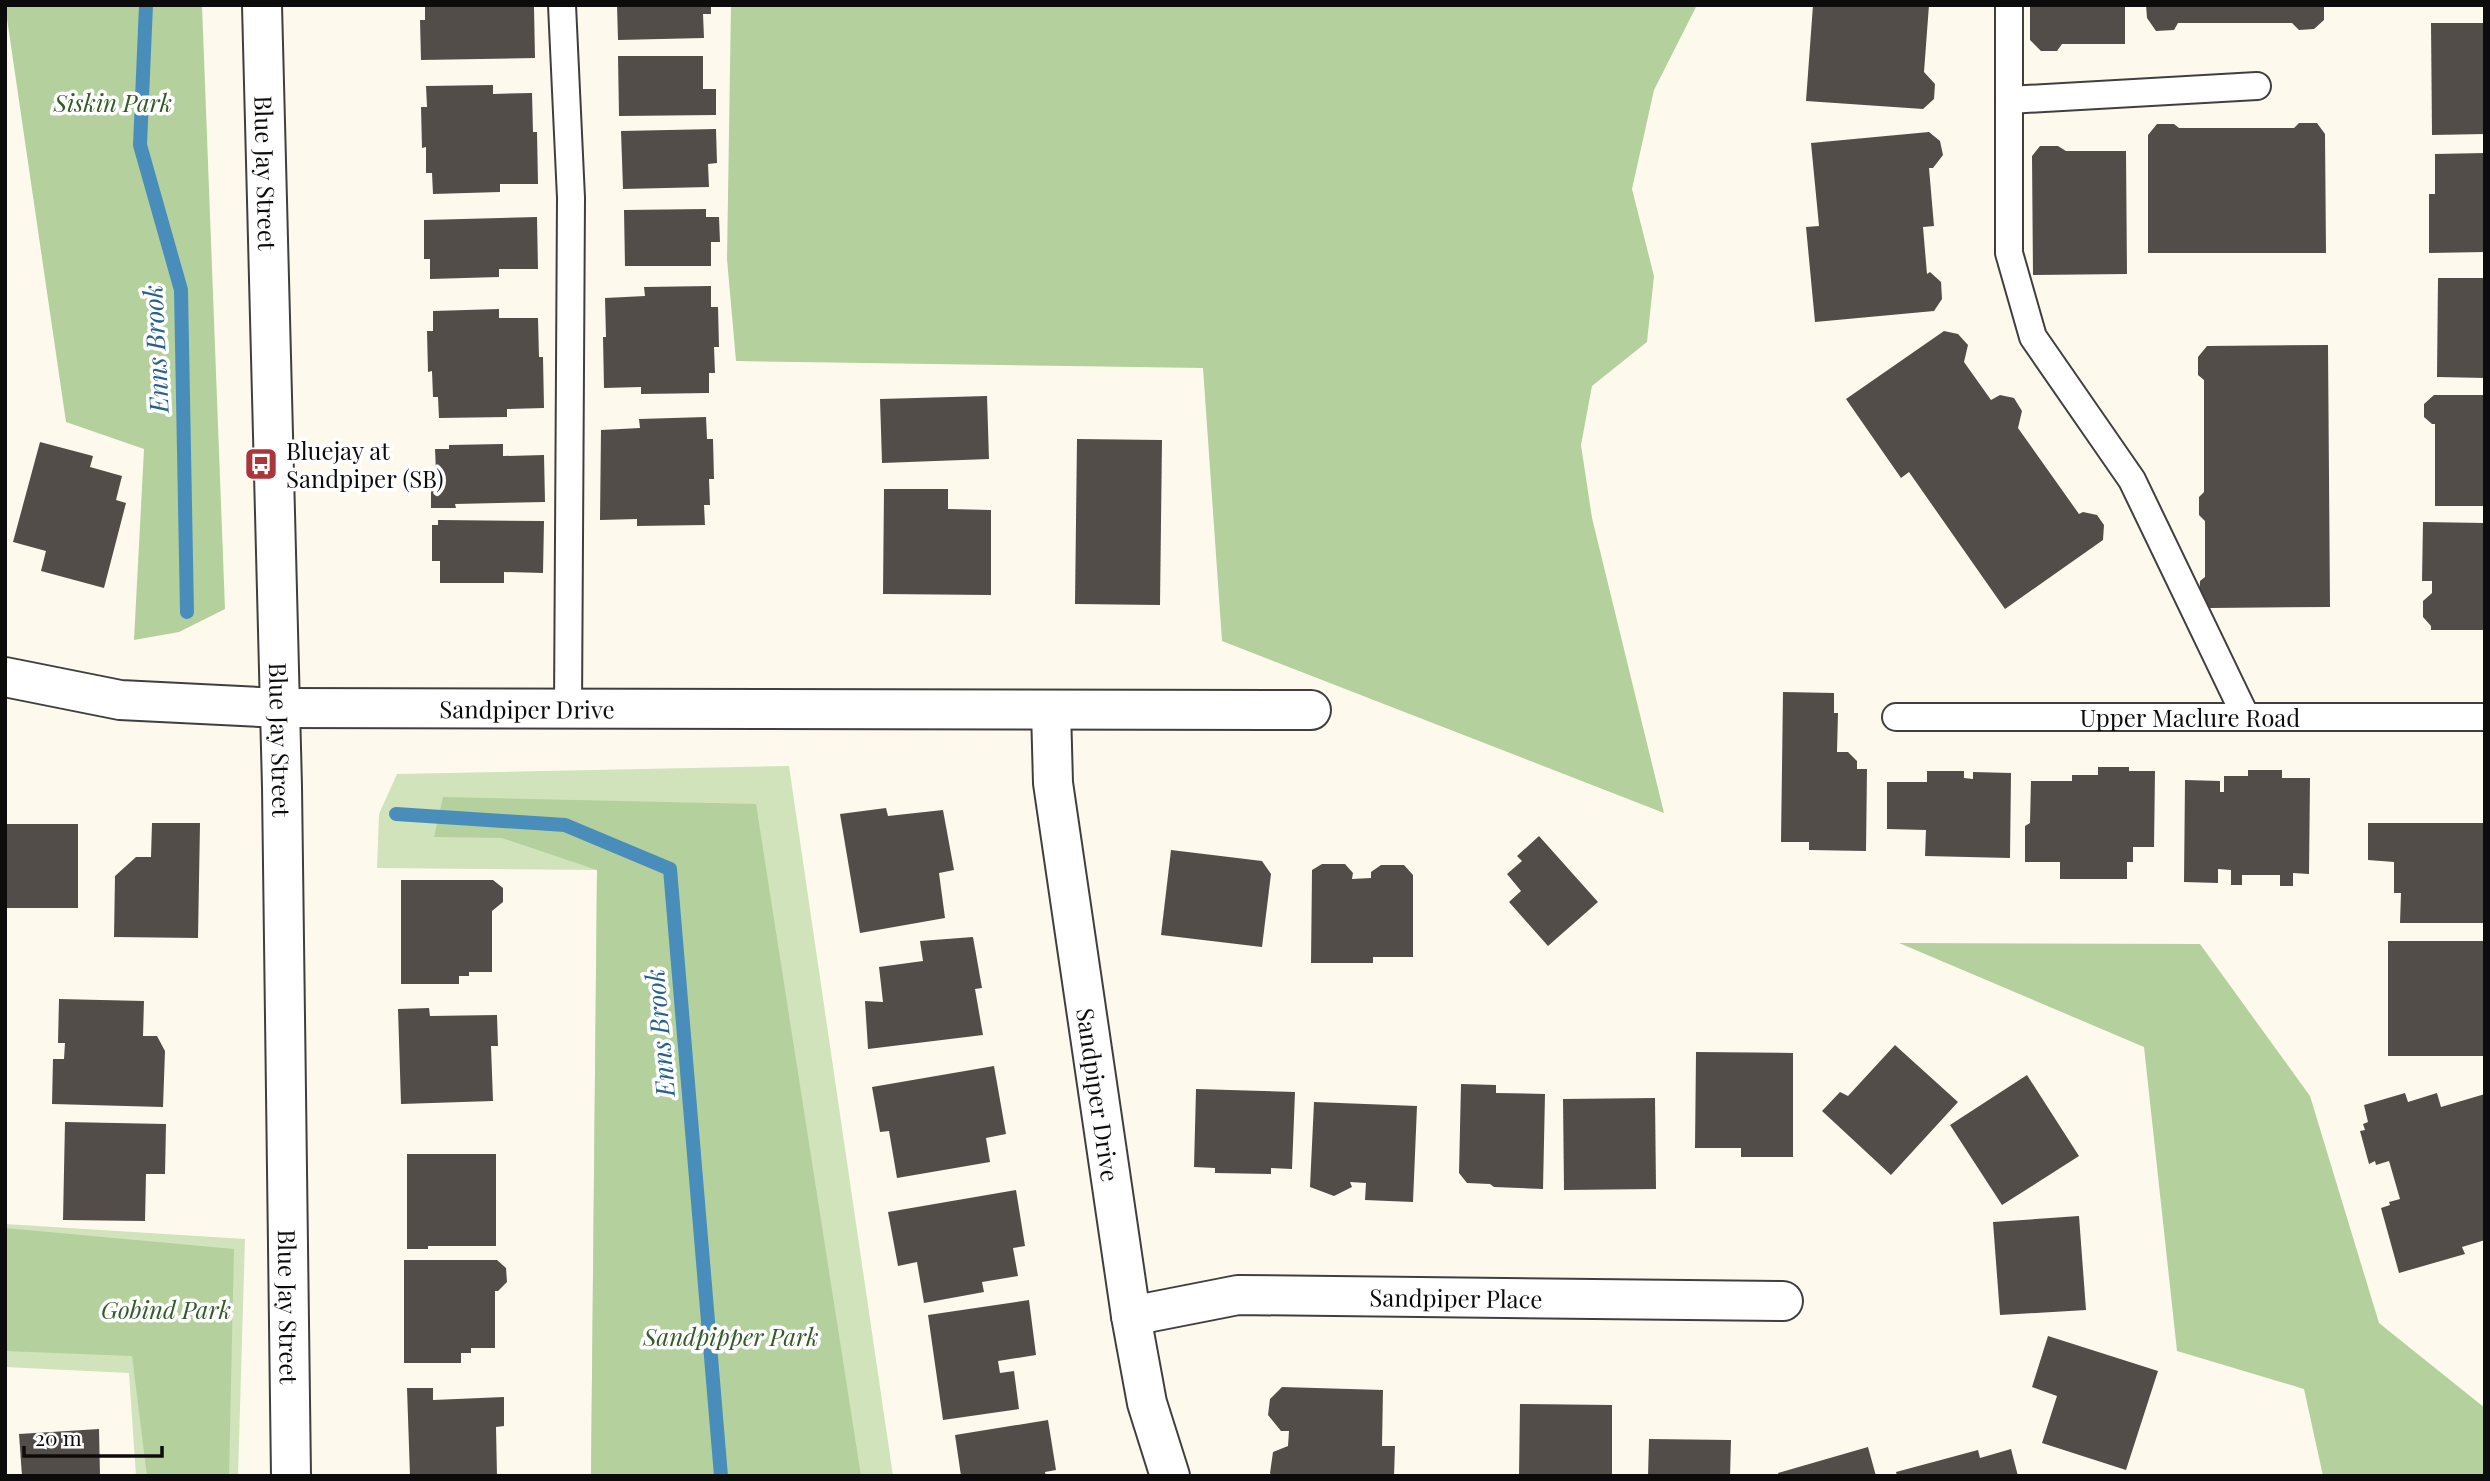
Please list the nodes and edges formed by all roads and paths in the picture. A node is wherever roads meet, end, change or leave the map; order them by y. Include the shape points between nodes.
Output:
1 (262, 5) edge
2 (562, 5) edge
3 (2009, 5) edge
4 (2257, 86) dead end
5 (2009, 100) junction
6 (5, 677) edge
7 (280, 708) junction
8 (568, 709) junction
9 (1051, 710) junction
10 (1311, 710) dead end
11 (1896, 717) dead end
12 (2246, 717) junction
13 (2485, 717) edge
14 (1783, 1301) dead end
15 (1131, 1316) junction
16 (291, 1476) edge
17 (1170, 1476) edge

1 - 7 street, Blue Jay Street
2 - 8 lane via 572,198
3 - 5 lane
4 - 5 lane
5 - 12 lane via 2009,253 2033,337 2132,480
6 - 7 street, Sandpiper Drive via 120,700
7 - 8 street, Sandpiper Drive
7 - 16 street, Blue Jay Street
8 - 9 street, Sandpiper Drive
9 - 10 street, Sandpiper Drive
9 - 15 street, Sandpiper Drive via 1053,783
11 - 12 lane, Upper Maclure Road
12 - 13 lane, Upper Maclure Road
14 - 15 street, Sandpiper Place via 1238,1295
15 - 17 street, Sandpiper Drive via 1147,1403

